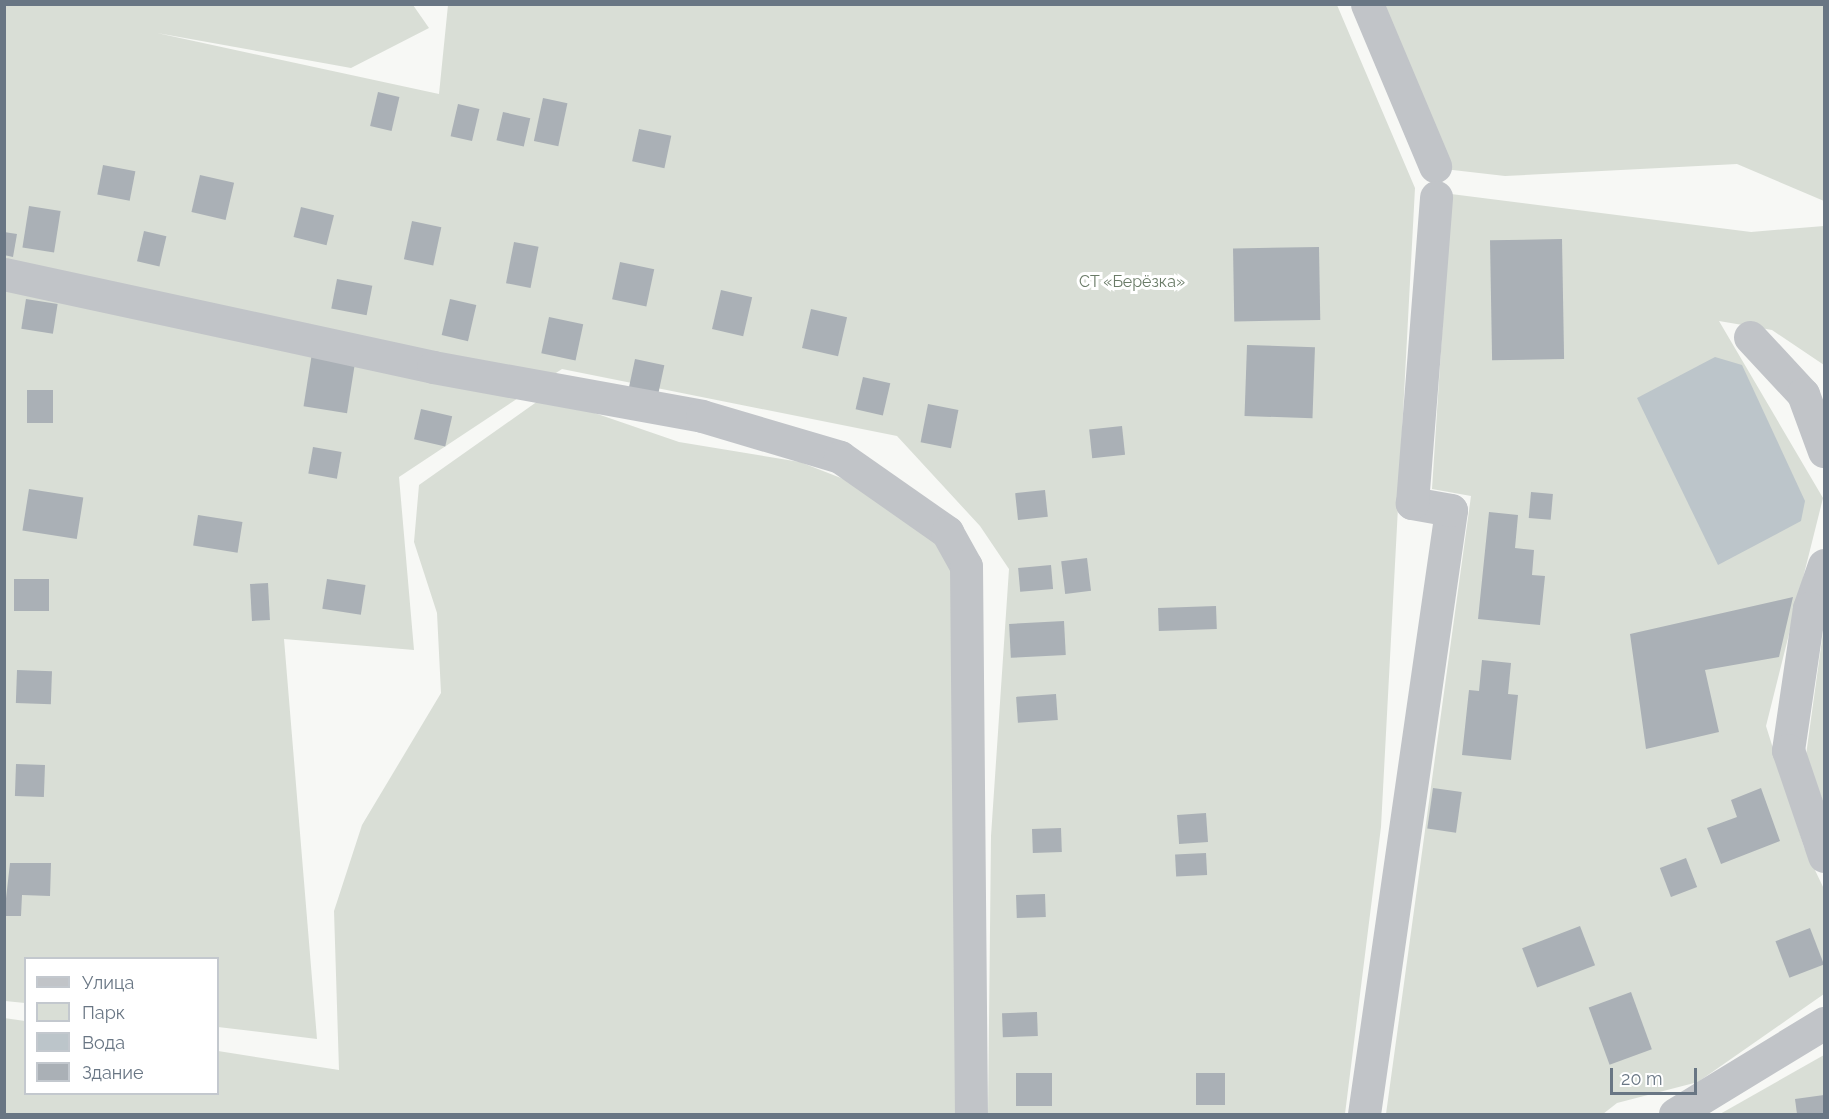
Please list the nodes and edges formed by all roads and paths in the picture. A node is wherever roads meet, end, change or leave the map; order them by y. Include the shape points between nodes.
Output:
1 (1367, 4) edge
2 (4, 274) edge
3 (1750, 337) dead end
4 (1824, 451) edge
5 (1824, 566) edge
6 (1824, 856) edge
7 (1824, 1023) edge
8 (971, 1114) edge
9 (1364, 1114) edge
10 (1675, 1114) edge

1 - 9 street via 1436,182 1412,503 1451,510
2 - 8 street via 433,367 702,416 840,457 947,532 966,566
3 - 4 street via 1803,394
5 - 6 street via 1809,608 1788,750
7 - 10 street

